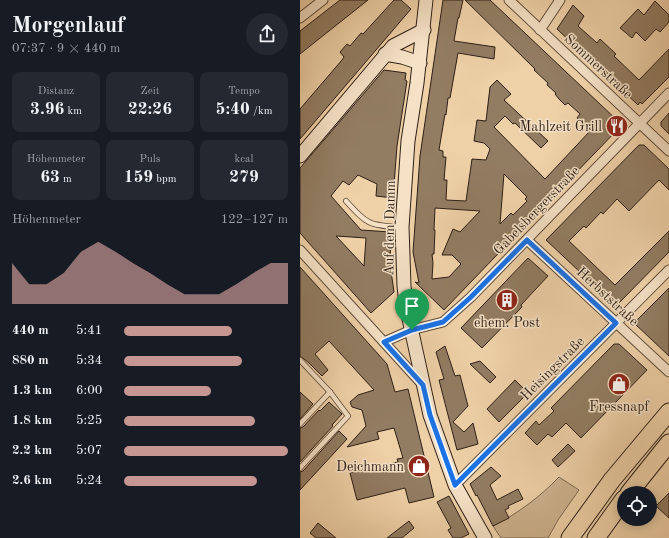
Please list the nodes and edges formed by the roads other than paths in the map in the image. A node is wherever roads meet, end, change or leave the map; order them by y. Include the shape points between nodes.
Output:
1 (323, 0) edge
2 (426, 0) edge
3 (509, 0) edge
4 (560, 0) edge
5 (300, 18) edge
6 (424, 30) junction
7 (540, 30) junction
8 (385, 54) junction
9 (420, 63) junction
10 (669, 93) edge
11 (640, 124) junction
12 (669, 151) edge
13 (300, 156) edge
14 (346, 201) dead end
15 (402, 227) junction
16 (527, 240) junction
17 (300, 250) edge
18 (669, 270) edge
19 (616, 323) junction
20 (412, 330) junction
21 (384, 342) junction
22 (300, 360) edge
23 (669, 372) edge
24 (423, 385) junction
25 (330, 392) junction
26 (669, 412) edge
27 (300, 424) edge
28 (669, 443) edge
29 (300, 468) edge
30 (455, 485) junction
31 (635, 486) edge
32 (617, 509) edge
33 (485, 538) edge
34 (570, 538) edge
35 (596, 538) edge

1 - 5 street
2 - 6 street, Auf dem Damm
3 - 7 street, Sommerstraße
4 - 7 street
6 - 8 street via 393,46
6 - 9 street, Auf dem Damm
7 - 11 street, Sommerstraße
8 - 9 street
8 - 13 street
9 - 15 street, Auf dem Damm via 408,141
10 - 11 street, Gabelsbergerstraße
11 - 12 street, Sommerstraße
11 - 16 street, Gabelsbergerstraße
14 - 15 lane via 370,224
15 - 20 street, Auf dem Damm via 404,286
16 - 19 street, Herbststraße
16 - 20 street, Gabelsbergerstraße via 443,322
17 - 21 street
18 - 19 street, Heisingstraße
19 - 23 street, Herbststraße
19 - 30 street, Heisingstraße
20 - 21 street, Gabelsbergerstraße
20 - 24 street, Auf dem Damm
21 - 24 street
22 - 25 lane
24 - 30 street, Auf dem Damm via 430,415
25 - 27 lane
25 - 29 lane via 348,416
26 - 34 highway via 612,480
28 - 31 highway
30 - 33 street, Auf dem Damm
32 - 35 highway

